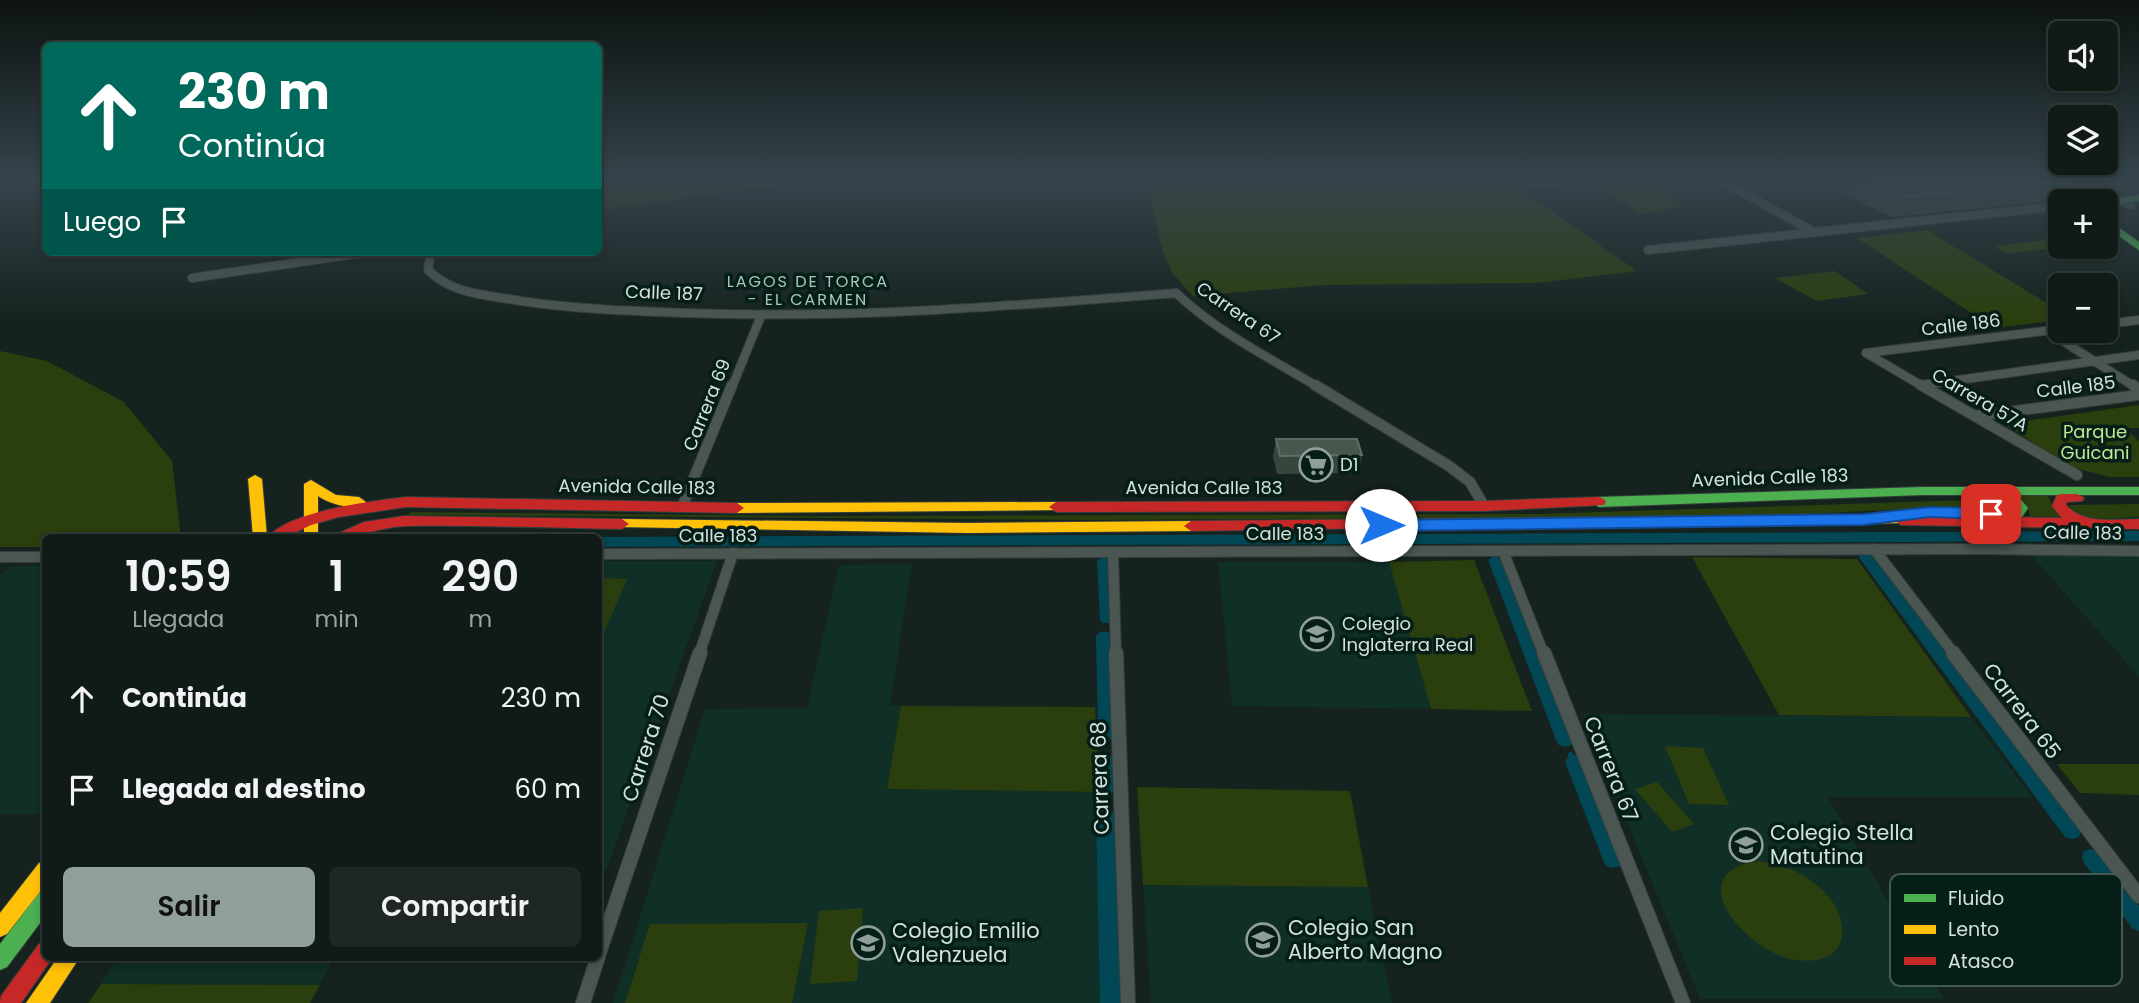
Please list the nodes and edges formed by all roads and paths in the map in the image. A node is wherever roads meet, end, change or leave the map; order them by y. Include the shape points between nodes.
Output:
1 (1806, 228) edge
2 (1854, 228) edge
3 (1910, 228) edge
4 (1814, 232) junction
5 (2118, 232) edge
6 (1822, 237) junction
7 (1673, 247) junction
8 (2139, 247) edge
9 (1648, 250) dead end
10 (309, 256) edge
11 (341, 256) edge
12 (430, 256) edge
13 (1176, 293) joint
14 (761, 316) junction
15 (2139, 320) edge
16 (2118, 322) edge
17 (2047, 331) joint
18 (1866, 353) joint
19 (2139, 355) edge
20 (2095, 361) junction
21 (1922, 385) junction
22 (2139, 388) edge
23 (2139, 395) edge
24 (1975, 416) junction
25 (2077, 475) dead end
26 (255, 479) dead end
27 (1993, 490) junction
28 (2139, 491) edge
29 (2139, 498) edge
30 (407, 502) junction
31 (1484, 506) junction
32 (682, 507) junction
33 (312, 519) junction
34 (1864, 519) junction
35 (2090, 524) junction
36 (2139, 524) edge
37 (260, 534) edge
38 (281, 534) edge
39 (310, 534) edge
40 (350, 534) edge
41 (1874, 549) junction
42 (1503, 551) junction
43 (2139, 551) edge
44 (1112, 552) junction
45 (602, 554) edge
46 (733, 554) junction
47 (0, 557) edge
48 (42, 557) edge
49 (42, 874) edge
50 (2139, 896) edge
51 (42, 903) edge
52 (0, 929) edge
53 (602, 945) edge
54 (42, 956) edge
55 (0, 960) edge
56 (67, 961) edge
57 (597, 961) edge
58 (8, 1003) edge
59 (37, 1003) edge
60 (583, 1003) edge
61 (1128, 1003) edge
62 (1683, 1003) edge

1 - 4 street
2 - 4 street
3 - 6 street
4 - 6 street
4 - 7 street
5 - 8 main road
6 - 7 street via 1681,252
7 - 9 street
10 - 11 street via 189,276
12 - 14 street, Calle 187 via 428,270 433,275 469,292 581,308
13 - 14 street, Calle 187
13 - 31 street, Carrera 67 via 1219,327 1449,466 1470,482
14 - 32 street, Carrera 69
15 - 16 street
17 - 18 street, Calle 186
17 - 20 street
18 - 21 street, Carrera 57A
19 - 20 street
20 - 21 street
20 - 22 street
21 - 24 street, Carrera 57A
23 - 24 street, Calle 185
24 - 25 street, Carrera 57A
26 - 37 main road
27 - 28 main road, Avenida Calle 183
27 - 31 main road, Avenida Calle 183
27 - 34 main road via 2016,500 2020,512 1918,513
29 - 35 main road via 2062,498 2058,502 2067,515
30 - 32 main road, Avenida Calle 183
30 - 33 main road, Avenida Calle 183
30 - 33 main road via 339,501 319,493 311,484
31 - 32 main road, Avenida Calle 183
33 - 38 main road, Avenida Calle 183
33 - 39 main road
34 - 35 main road, Avenida Calle 183
34 - 40 main road, Avenida Calle 183 via 981,528 404,521 372,525
35 - 36 main road, Avenida Calle 183
41 - 42 street, Calle 183
41 - 43 street, Calle 183
41 - 50 street, Carrera 65
42 - 44 street, Calle 183
42 - 62 street, Carrera 67
44 - 46 street, Calle 183
44 - 61 street, Carrera 68
45 - 46 street, Calle 183
46 - 53 street, Carrera 70
47 - 48 street
49 - 52 main road
51 - 55 main road
54 - 58 main road
56 - 59 main road
57 - 60 street, Carrera 70

